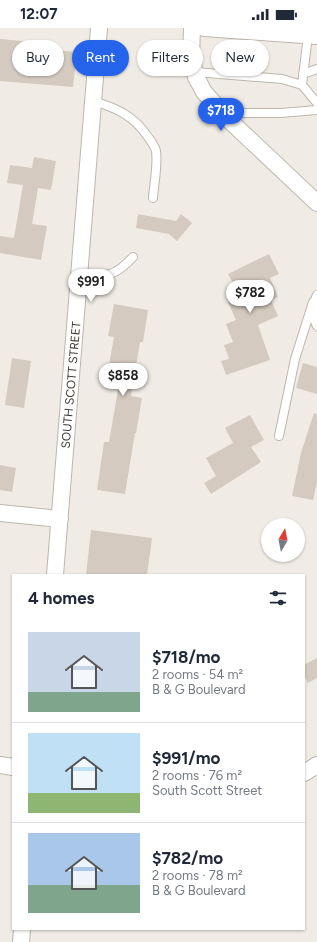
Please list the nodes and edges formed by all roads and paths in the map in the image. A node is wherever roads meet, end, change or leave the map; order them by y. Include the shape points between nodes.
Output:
1 (99, 28) edge
2 (192, 28) edge
3 (204, 28) edge
4 (312, 36) edge
5 (192, 40) edge
6 (317, 69) edge
7 (203, 73) edge
8 (303, 74) junction
9 (197, 76) edge
10 (302, 85) junction
11 (93, 101) junction
12 (317, 103) edge
13 (317, 110) edge
14 (222, 113) junction
15 (153, 198) dead end
16 (317, 203) edge
17 (133, 257) dead end
18 (79, 276) junction
19 (315, 298) edge
20 (317, 326) edge
21 (279, 436) dead end
22 (0, 513) edge
23 (60, 519) junction
24 (55, 574) edge
25 (0, 765) edge
26 (12, 766) edge
27 (317, 766) edge
28 (305, 772) edge
29 (22, 930) edge
30 (21, 942) edge

1 - 11 street, SOUTH SCOTT STREET
2 - 5 street
3 - 4 street
4 - 8 lane
6 - 8 lane
7 - 10 lane via 282,79
8 - 10 lane
9 - 14 street via 204,92
10 - 12 lane
11 - 15 lane via 130,115 151,141 156,150
11 - 18 street, SOUTH SCOTT STREET
13 - 14 lane
14 - 16 street
17 - 18 lane via 111,275
18 - 23 street, SOUTH SCOTT STREET
19 - 20 lane
19 - 21 lane via 295,359
22 - 23 street
23 - 24 street, SOUTH SCOTT STREET
25 - 26 street
27 - 28 street
29 - 30 street

